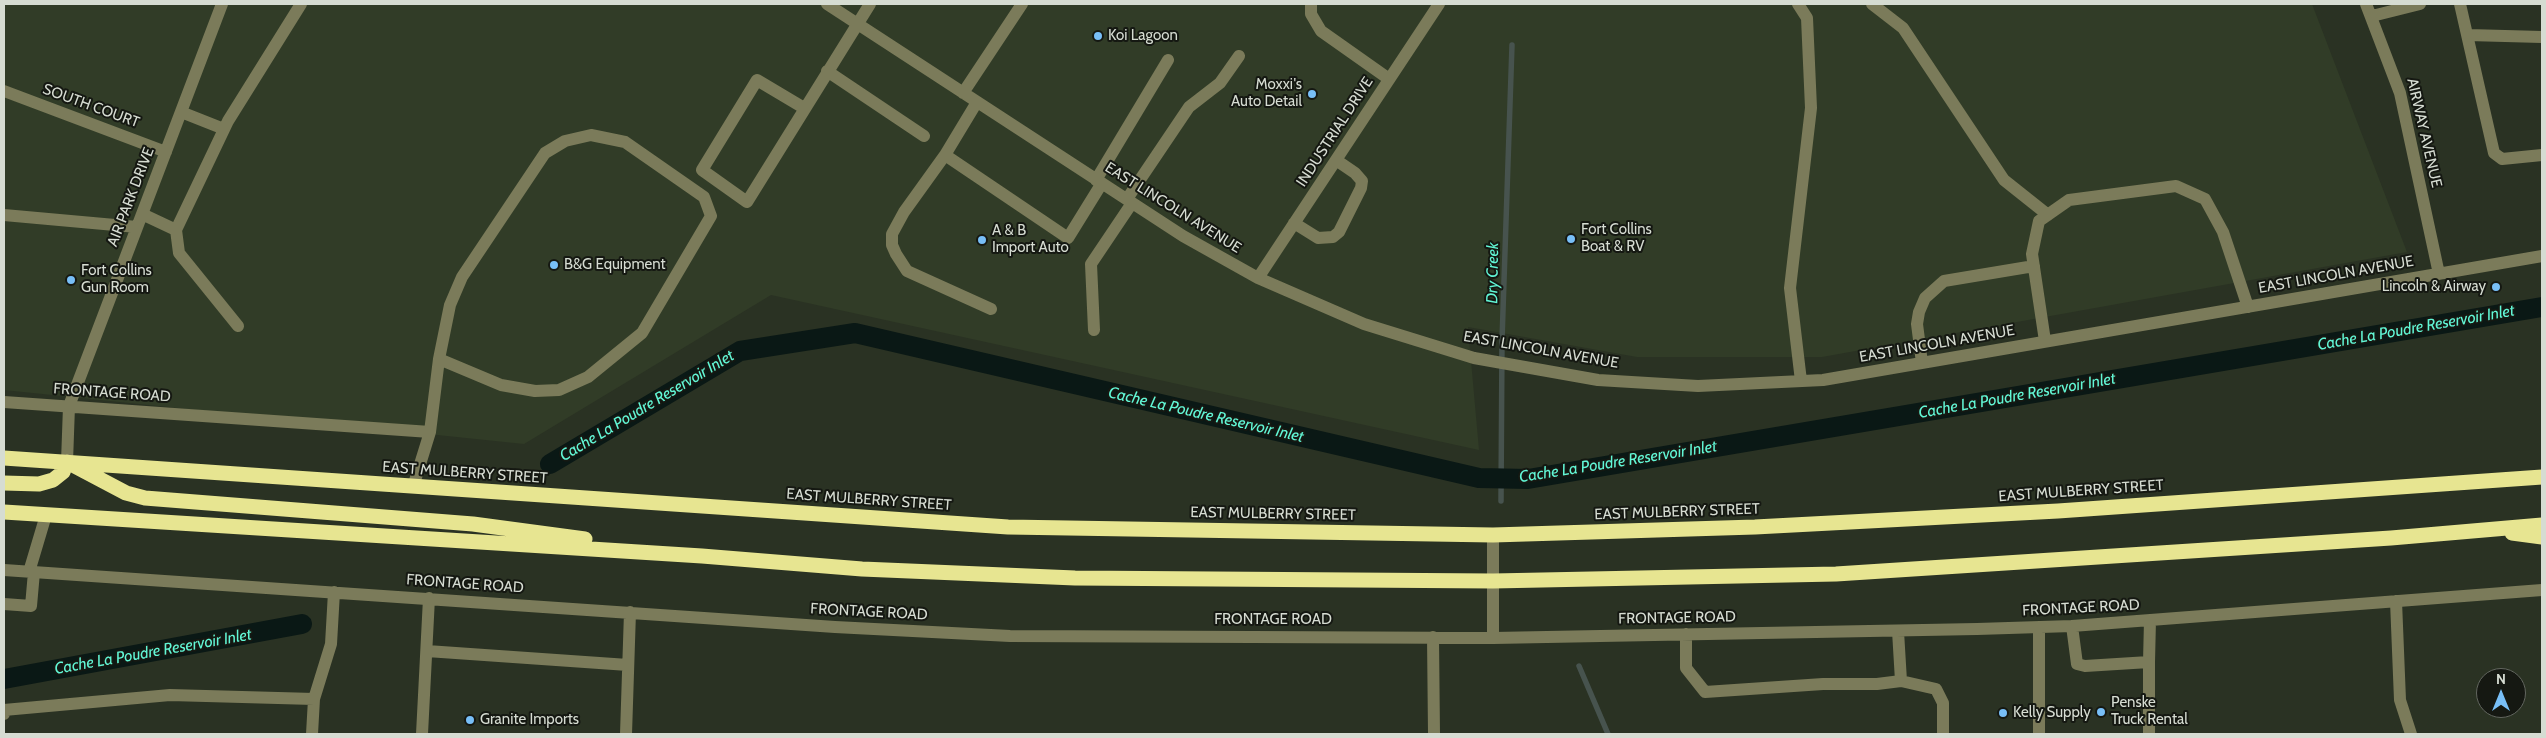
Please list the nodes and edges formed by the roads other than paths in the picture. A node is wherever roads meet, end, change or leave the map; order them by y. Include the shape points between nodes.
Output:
1 (222, 4) edge
2 (301, 4) edge
3 (827, 4) edge
4 (870, 4) edge
5 (1022, 4) edge
6 (1311, 4) edge
7 (1439, 4) edge
8 (1798, 4) edge
9 (1872, 4) edge
10 (2366, 4) edge
11 (2420, 4) edge
12 (2460, 4) edge
13 (2372, 16) junction
14 (857, 23) junction
15 (2468, 35) junction
16 (2542, 36) edge
17 (1239, 56) dead end
18 (1168, 60) dead end
19 (827, 71) junction
20 (1389, 79) junction
21 (4, 91) edge
22 (963, 93) junction
23 (977, 102) junction
24 (804, 108) junction
25 (181, 112) junction
26 (224, 129) junction
27 (924, 136) dead end
28 (166, 152) junction
29 (946, 155) junction
30 (2542, 155) edge
31 (1336, 160) junction
32 (1099, 181) junction
33 (1129, 201) junction
34 (4, 215) edge
35 (2048, 215) junction
36 (140, 220) junction
37 (1294, 223) junction
38 (176, 230) junction
39 (2542, 256) edge
40 (2034, 266) junction
41 (2439, 274) junction
42 (1258, 278) junction
43 (2248, 306) junction
44 (991, 309) dead end
45 (238, 326) dead end
46 (1094, 330) dead end
47 (2045, 342) junction
48 (439, 359) junction
49 (1922, 363) junction
50 (1801, 381) junction
51 (4, 402) edge
52 (69, 406) junction
53 (430, 432) junction
54 (4, 458) edge
55 (67, 462) junction
56 (2542, 477) edge
57 (4, 483) edge
58 (414, 487) junction
59 (4, 512) edge
60 (46, 515) junction
61 (2542, 525) edge
62 (2483, 529) junction
63 (1493, 535) junction
64 (2542, 537) edge
65 (702, 556) junction
66 (4, 570) edge
67 (32, 572) junction
68 (1493, 582) junction
69 (2542, 590) edge
70 (334, 592) junction
71 (430, 598) junction
72 (2396, 602) junction
73 (4, 604) edge
74 (630, 612) junction
75 (2150, 620) junction
76 (2072, 626) junction
77 (2039, 627) junction
78 (1898, 631) junction
79 (1686, 634) junction
80 (1433, 637) junction
81 (1493, 638) junction
82 (426, 651) junction
83 (2149, 662) junction
84 (628, 665) junction
85 (1901, 681) junction
86 (314, 699) junction
87 (4, 714) edge
88 (312, 734) edge
89 (422, 734) edge
90 (626, 734) edge
91 (1434, 734) edge
92 (1943, 734) edge
93 (2039, 734) edge
94 (2149, 734) edge
95 (2411, 734) edge

1 - 25 street, AIR PARK DRIVE
2 - 26 street
3 - 14 street, EAST LINCOLN AVENUE
4 - 14 street
5 - 22 street
6 - 20 street via 1311,14 1321,31
7 - 20 street, INDUSTRIAL DRIVE
8 - 50 street via 1807,18 1811,108 1790,288
9 - 35 street via 1902,28 2004,180
10 - 13 street, AIRWAY AVENUE
11 - 13 street
12 - 15 street
13 - 41 street, AIRWAY AVENUE via 2400,93
14 - 19 street
14 - 22 street, EAST LINCOLN AVENUE
15 - 16 street
15 - 30 street via 2494,153 2502,159
17 - 33 street via 1220,83 1189,107
18 - 32 street
19 - 24 street
19 - 27 street
20 - 31 street, INDUSTRIAL DRIVE
21 - 28 street, SOUTH COURT
22 - 23 street, EAST LINCOLN AVENUE
23 - 29 street
23 - 32 street, EAST LINCOLN AVENUE
24 - 24 street via 747,202 702,170 757,80
25 - 26 street
25 - 28 street, AIR PARK DRIVE
26 - 38 street
28 - 36 street, AIR PARK DRIVE
29 - 32 street via 1068,238
29 - 44 street via 904,212 892,234 892,245 907,271
31 - 37 street, INDUSTRIAL DRIVE
31 - 37 street via 1362,181 1339,232 1332,237 1318,238
32 - 33 street, EAST LINCOLN AVENUE
33 - 42 street, EAST LINCOLN AVENUE
33 - 46 street via 1091,264
34 - 36 street
35 - 40 street via 2038,221 2032,254
35 - 43 street via 2069,200 2176,186 2205,199 2223,232
36 - 38 street
36 - 52 street, AIR PARK DRIVE
37 - 42 street, INDUSTRIAL DRIVE
38 - 45 street via 179,253
39 - 41 street, EAST LINCOLN AVENUE
40 - 47 street
40 - 49 street via 1944,281 1925,298 1920,312 1917,324
41 - 43 street, EAST LINCOLN AVENUE
42 - 50 street, EAST LINCOLN AVENUE via 1364,324 1487,360 1598,380 1689,385
43 - 47 street, EAST LINCOLN AVENUE
47 - 49 street, EAST LINCOLN AVENUE
48 - 48 street via 450,305 462,277 545,153 565,142 591,135 625,142 704,197 711,216 642,333 588,377 559,390 535,391 501,385
48 - 53 street
49 - 50 street, EAST LINCOLN AVENUE
51 - 52 street, FRONTAGE ROAD
52 - 53 street, FRONTAGE ROAD
52 - 55 street, AIR PARK DRIVE
53 - 58 street
54 - 55 highway, EAST MULBERRY STREET
55 - 57 highway via 63,472 53,480 39,484
55 - 58 highway, EAST MULBERRY STREET
55 - 65 highway via 120,490 145,498 473,524
56 - 63 highway, EAST MULBERRY STREET via 2048,511 1755,527
58 - 63 highway, EAST MULBERRY STREET via 1008,527
59 - 60 highway
60 - 65 highway
60 - 67 street
61 - 62 highway
62 - 64 highway
62 - 68 highway via 2391,538 1836,574
63 - 68 street
65 - 68 highway via 862,569 1075,578
66 - 67 street, FRONTAGE ROAD
67 - 70 street, FRONTAGE ROAD
67 - 73 street via 31,606
68 - 81 street
69 - 72 street, FRONTAGE ROAD
70 - 71 street, FRONTAGE ROAD
70 - 86 street via 331,644
71 - 74 street, FRONTAGE ROAD
71 - 82 street
72 - 75 street, FRONTAGE ROAD
72 - 95 street via 2400,700
74 - 80 street, FRONTAGE ROAD via 1010,636
74 - 84 street
75 - 76 street, FRONTAGE ROAD
75 - 83 street
76 - 77 street, FRONTAGE ROAD
76 - 83 street via 2077,664
77 - 78 street, FRONTAGE ROAD
77 - 93 street
78 - 79 street, FRONTAGE ROAD
78 - 85 street
79 - 81 street, FRONTAGE ROAD
79 - 85 street via 1686,668 1705,692
80 - 81 street, FRONTAGE ROAD
80 - 91 street
82 - 84 street
82 - 89 street
83 - 94 street
84 - 90 street
85 - 92 street via 1936,689 1943,703
86 - 87 street via 170,695 4,710
86 - 88 street

